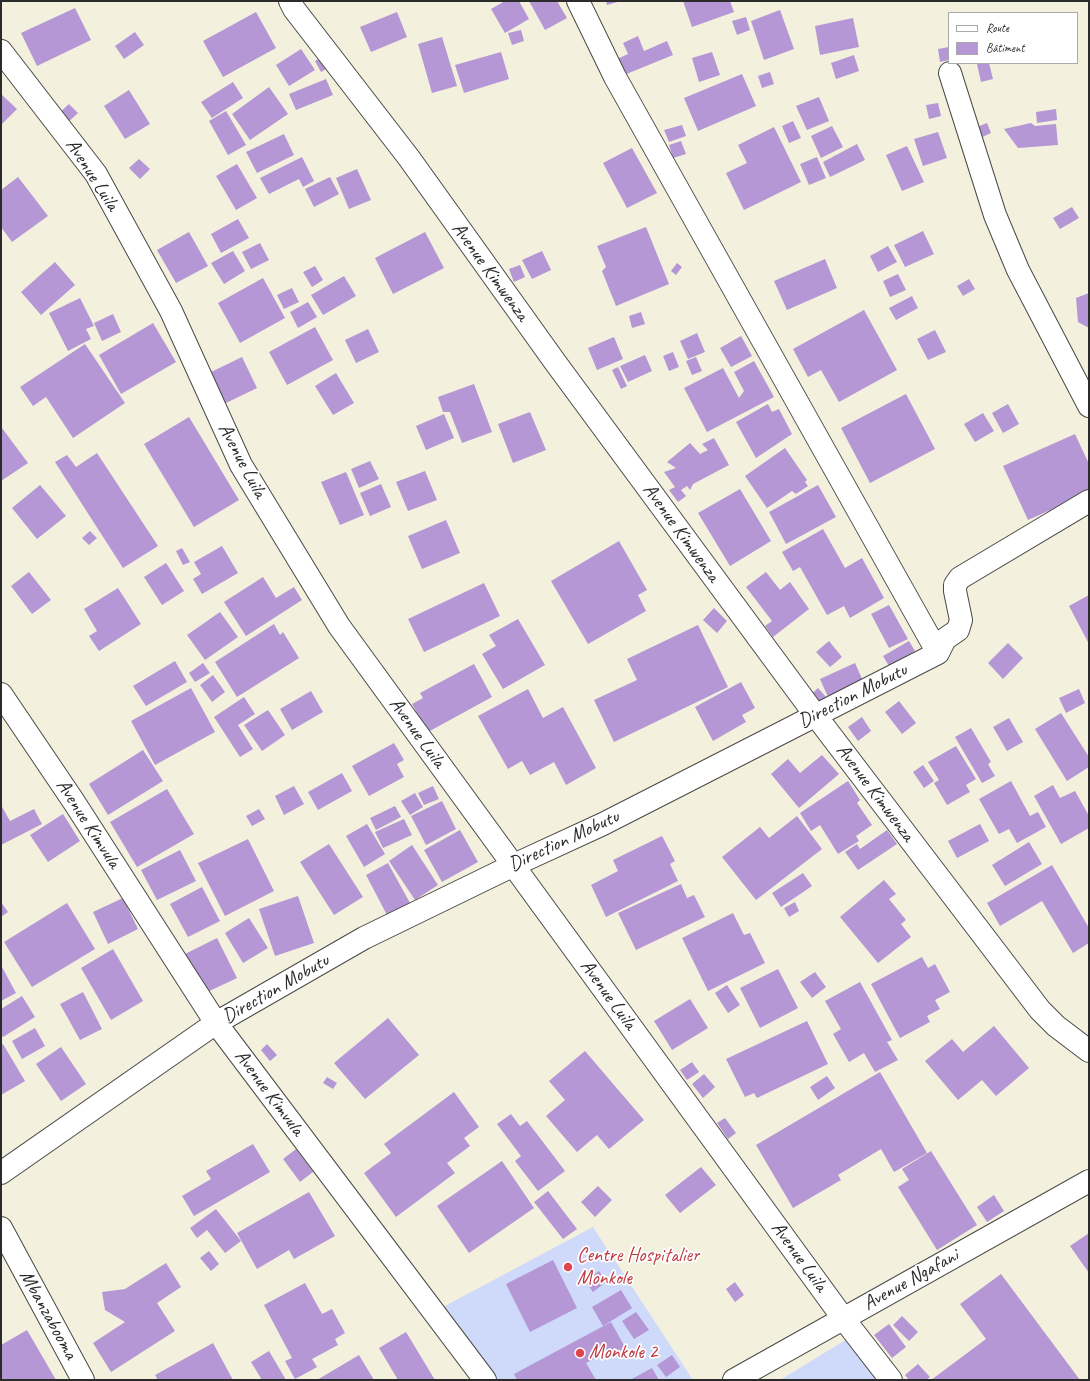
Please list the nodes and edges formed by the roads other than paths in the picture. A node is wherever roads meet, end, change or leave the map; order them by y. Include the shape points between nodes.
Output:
1 (290, 1) edge
2 (578, 1) edge
3 (1, 51) edge
4 (950, 73) dead end
5 (1089, 406) edge
6 (1089, 501) edge
7 (938, 653) junction
8 (1, 694) edge
9 (816, 716) junction
10 (514, 865) junction
11 (216, 1023) junction
12 (1089, 1052) edge
13 (1, 1173) edge
14 (1089, 1181) edge
15 (1, 1228) edge
16 (843, 1318) junction
17 (84, 1380) edge
18 (485, 1380) edge
19 (734, 1380) edge
20 (891, 1380) edge

1 - 9 street, Avenue Kimwenza via 409,158 555,362
2 - 7 street via 615,77
3 - 10 street, Avenue Luila via 96,174 171,311 241,465 339,626
4 - 5 street via 1001,229 1018,270
6 - 7 street, Direction Mobutu via 960,578 954,591 961,620 958,630 945,639
7 - 9 street, Direction Mobutu
8 - 11 street, Avenue Kimvula via 74,802
9 - 10 street, Direction Mobutu via 602,824
9 - 12 street, Avenue Kimwenza via 1040,1010
10 - 11 street, Direction Mobutu via 364,938
10 - 16 street, Avenue Luila
11 - 13 street, Direction Mobutu
11 - 18 street, Avenue Kimvula
14 - 16 street, Avenue Ngafani
15 - 17 street, Mbanzabooma
16 - 19 street, Avenue Ngafani
16 - 20 street, Avenue Luila

